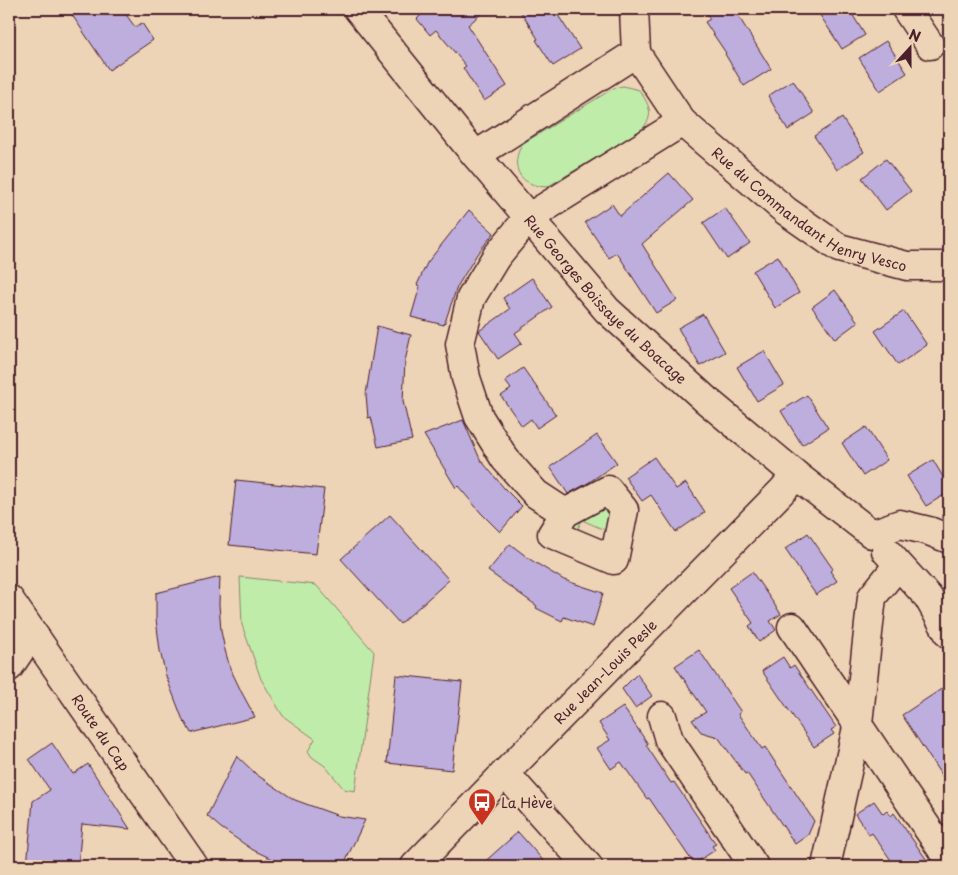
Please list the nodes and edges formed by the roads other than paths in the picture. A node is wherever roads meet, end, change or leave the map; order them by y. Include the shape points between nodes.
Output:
1 (358, 9) edge
2 (634, 9) edge
3 (906, 9) edge
4 (930, 46) dead end
5 (636, 53) junction
6 (682, 122) junction
7 (476, 155) junction
8 (528, 218) junction
9 (949, 266) edge
10 (796, 475) junction
11 (565, 512) dead end
12 (872, 534) junction
13 (949, 539) edge
14 (898, 565) junction
15 (9, 599) edge
16 (792, 627) dead end
17 (32, 633) junction
18 (949, 634) edge
19 (9, 666) edge
20 (662, 716) dead end
21 (858, 723) junction
22 (505, 773) junction
23 (949, 860) edge
24 (194, 866) edge
25 (415, 866) edge
26 (588, 866) edge
27 (754, 866) edge
28 (826, 866) edge

1 - 7 street
2 - 5 street
3 - 4 street
5 - 6 street, Rue du Commandant Henry Vesco
5 - 7 street
6 - 8 street
6 - 9 street, Rue du Commandant Henry Vesco via 786,211 839,248 907,266
7 - 8 street
8 - 10 street, Rue Georges Boissaye du Boacage via 608,310 705,399
8 - 11 street, Rue Georges Boissaye du Boacage via 496,257 471,298 460,344 478,417 504,459 536,494
10 - 12 street, Rue Georges Boissaye du Boacage
10 - 22 street, Rue Jean-Louis Pesle
12 - 13 street via 900,524 930,530
12 - 14 street, Rue Georges Boissaye du Boacage
14 - 18 street, Rue Georges Boissaye du Boacage via 928,597
14 - 21 street via 872,597
15 - 17 street, Route du Cap
16 - 21 street
17 - 19 street
17 - 24 street, Route du Cap
20 - 27 street via 669,740
21 - 23 street
21 - 28 street
22 - 25 street, Rue Jean-Louis Pesle
22 - 26 street

